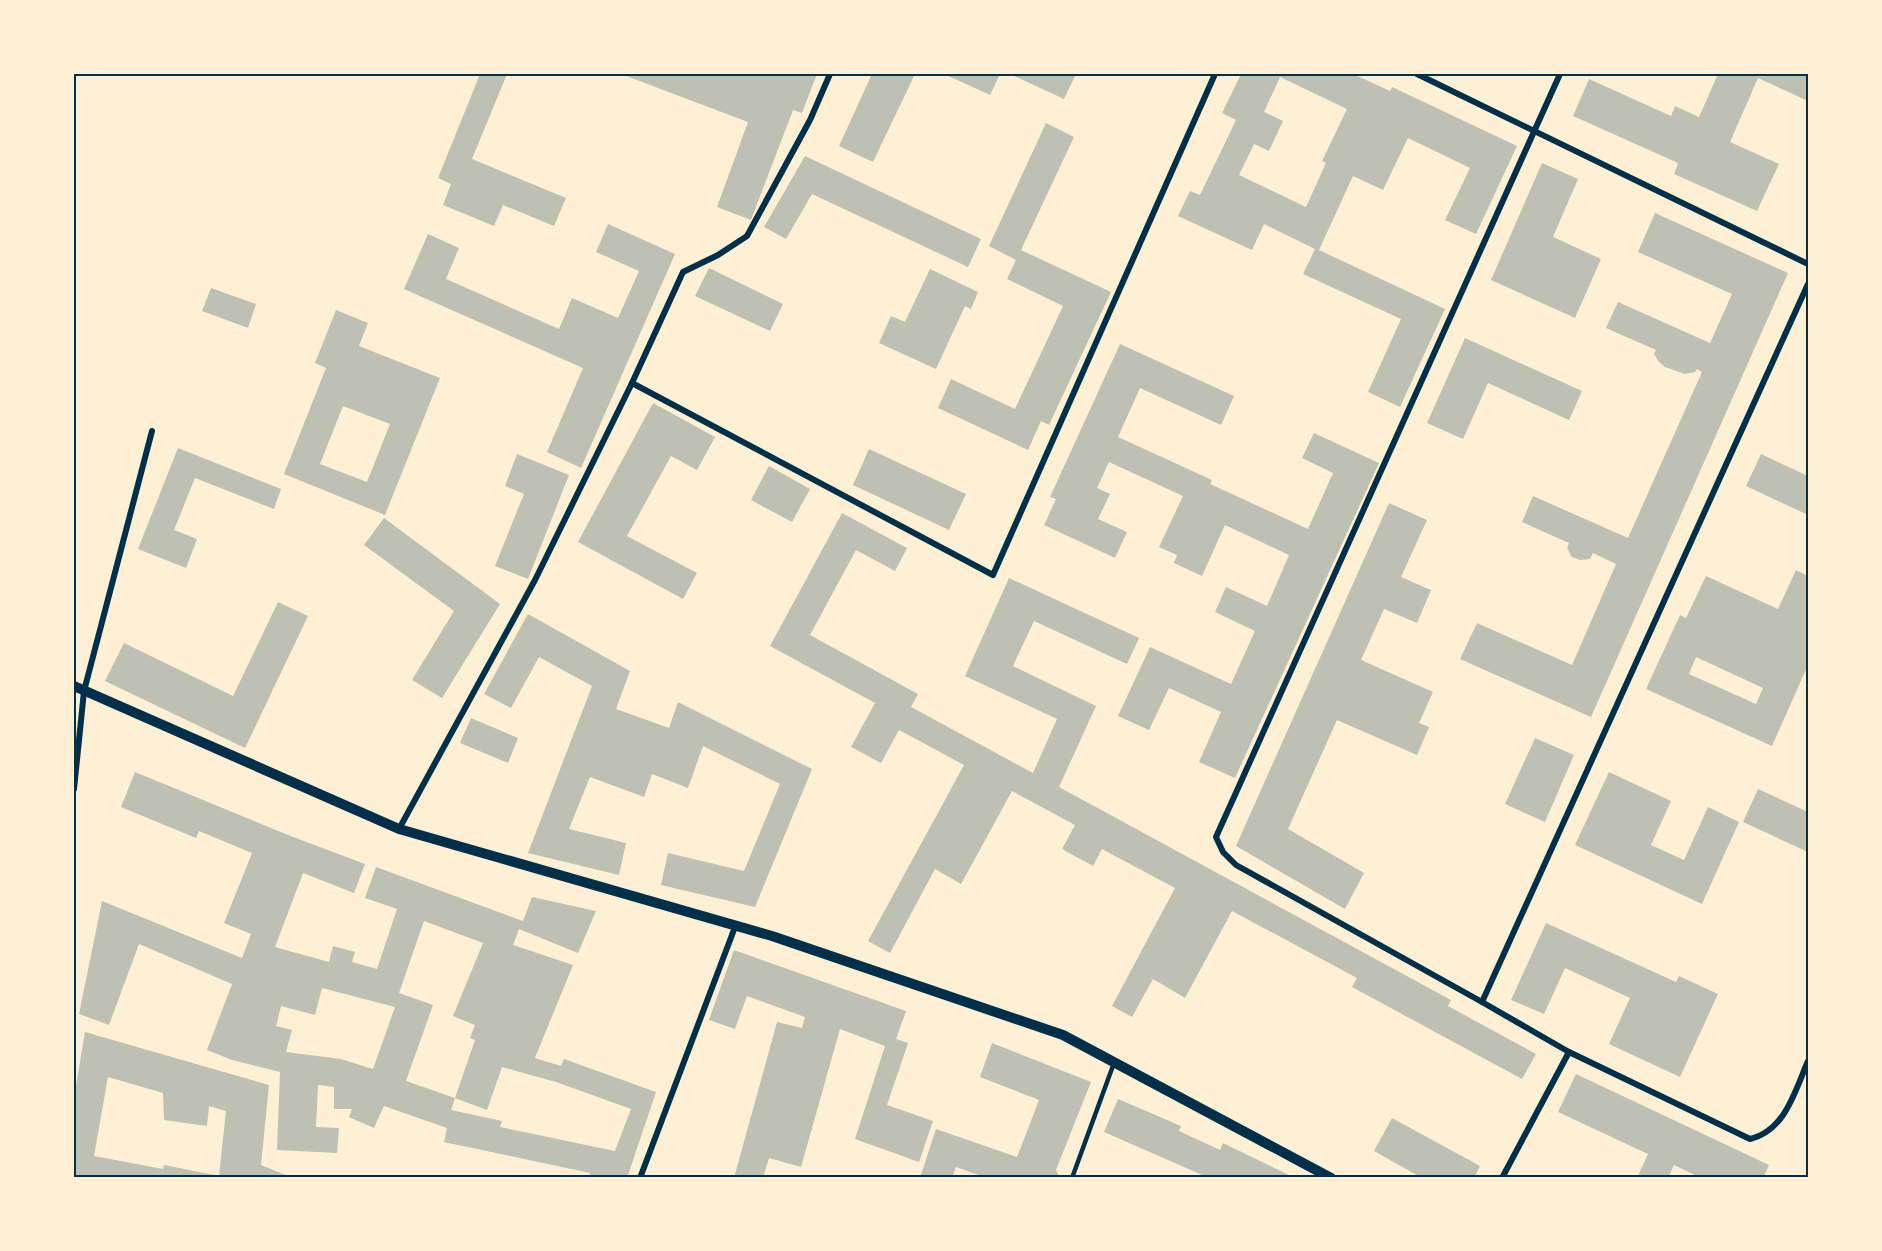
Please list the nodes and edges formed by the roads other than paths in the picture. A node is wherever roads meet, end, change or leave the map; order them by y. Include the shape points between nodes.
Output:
1 (830, 74) edge
2 (1215, 74) edge
3 (1417, 74) edge
4 (1560, 74) edge
5 (1535, 131) junction
6 (1809, 264) edge
7 (1809, 284) edge
8 (632, 383) junction
9 (152, 431) dead end
10 (79, 688) edge
11 (74, 789) edge
12 (399, 829) junction
13 (735, 927) junction
14 (1482, 1002) junction
15 (1569, 1052) junction
16 (1809, 1061) edge
17 (1114, 1063) junction
18 (640, 1178) edge
19 (1072, 1178) edge
20 (1331, 1178) edge
21 (1502, 1178) edge

1 - 8 street via 810,120 747,236 682,272
2 - 8 street via 993,575
3 - 5 street
4 - 5 street
5 - 6 street
5 - 14 street via 1216,837 1236,866
7 - 14 street
8 - 12 street via 535,580
9 - 10 street
10 - 11 street
10 - 12 street
12 - 13 street
13 - 17 street via 772,936 1062,1035
13 - 18 street
14 - 15 street
15 - 16 street via 1750,1139 1762,1136 1785,1114
15 - 21 street
17 - 19 lane
17 - 20 street

